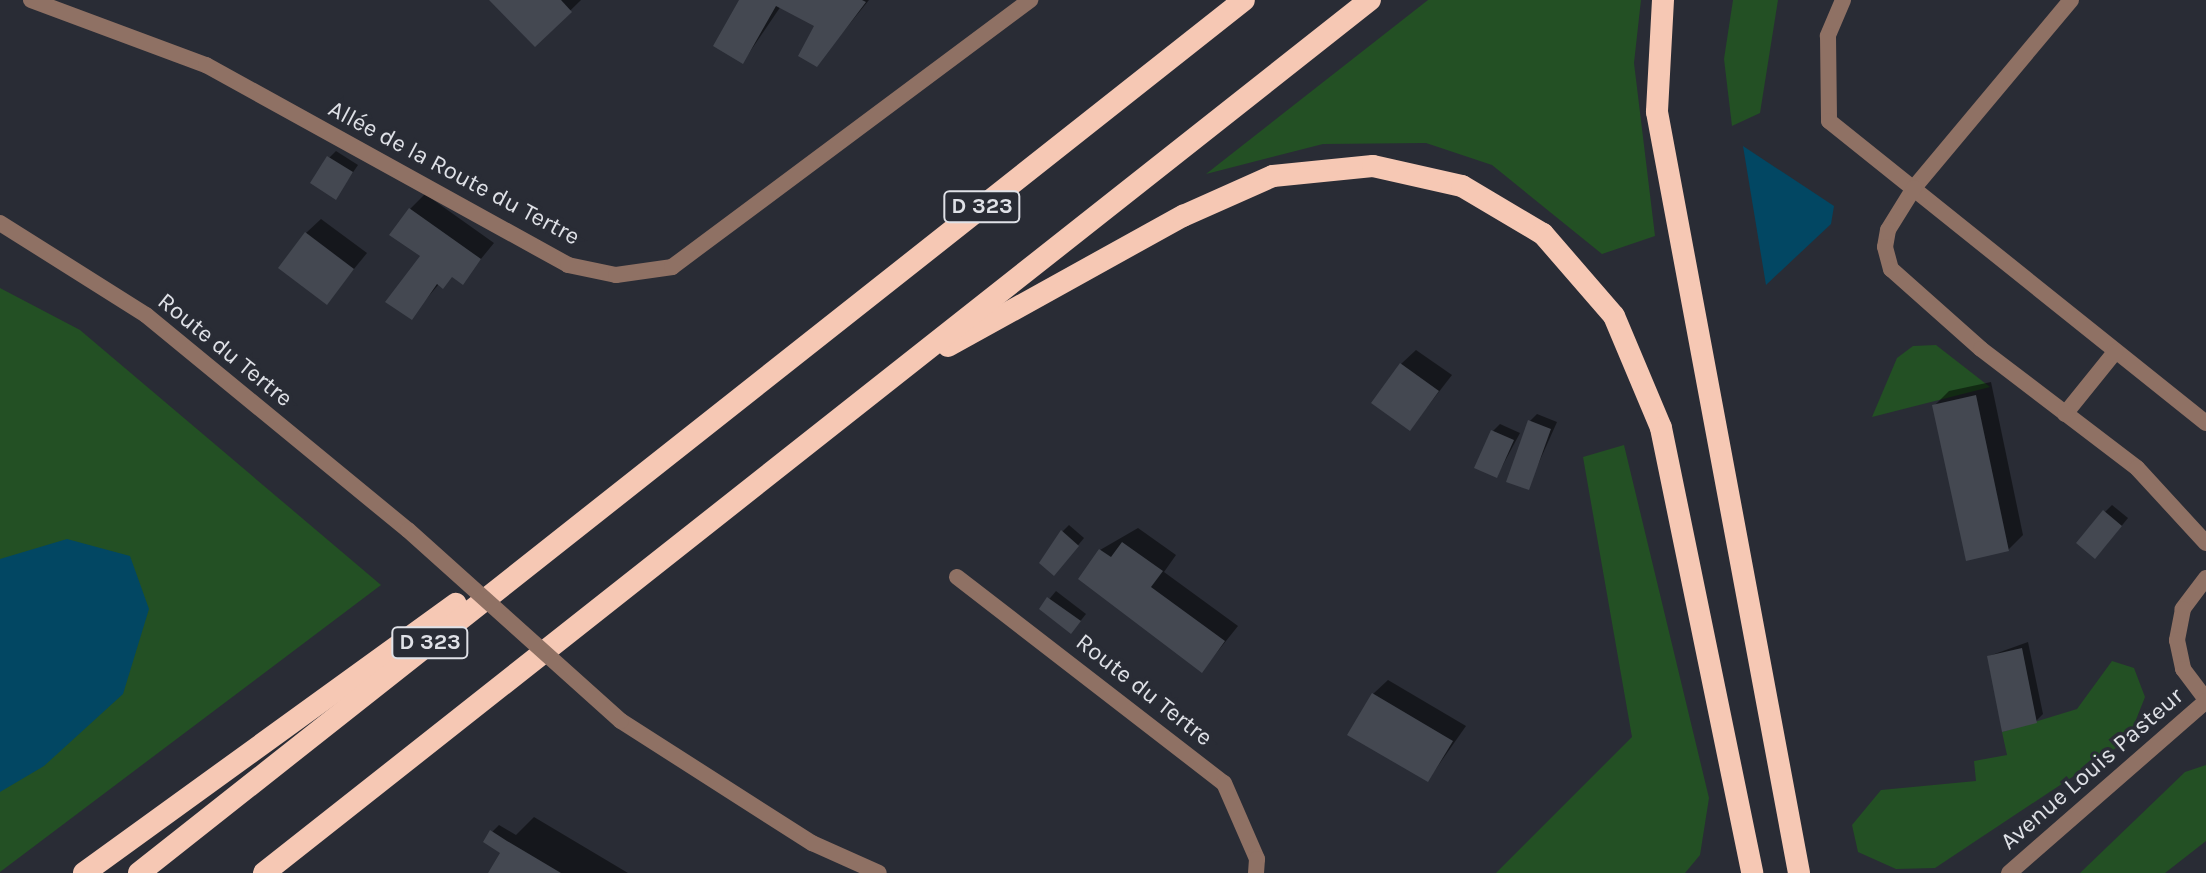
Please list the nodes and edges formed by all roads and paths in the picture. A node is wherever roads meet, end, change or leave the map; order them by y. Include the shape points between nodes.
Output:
1 (31, 0) edge
2 (1030, 0) edge
3 (1244, 0) edge
4 (1370, 0) edge
5 (1663, 0) edge
6 (1843, 0) edge
7 (2071, 0) edge
8 (1914, 188) junction
9 (0, 223) edge
10 (2115, 352) junction
11 (891, 377) junction
12 (721, 414) junction
13 (2065, 414) junction
14 (2206, 423) edge
15 (2206, 543) edge
16 (957, 577) dead end
17 (2206, 578) edge
18 (2206, 700) edge
19 (84, 873) edge
20 (139, 873) edge
21 (264, 873) edge
22 (879, 873) edge
23 (1256, 873) edge
24 (1752, 873) edge
25 (1799, 873) edge
26 (2009, 873) edge

1 - 2 street, Allée de la Route du Tertre via 206,65 568,265 616,275 672,267
3 - 12 highway, D 323
4 - 11 highway
5 - 25 highway via 1657,112
6 - 8 street via 1828,36 1829,121
7 - 8 street
8 - 10 street
8 - 13 street via 1888,230 1891,269
9 - 22 street, Route du Tertre, bridge via 146,315 408,530 621,721 812,843
10 - 13 street
10 - 14 street
11 - 21 highway
11 - 24 highway via 1183,216 1273,176 1373,166 1462,186 1543,234 1614,316 1661,428
12 - 19 highway
12 - 20 highway, D 323
13 - 15 street via 2137,468
16 - 23 street, Route du Tertre via 1224,783
17 - 18 street via 2183,609 2177,640 2183,669
18 - 26 street, Avenue Louis Pasteur

